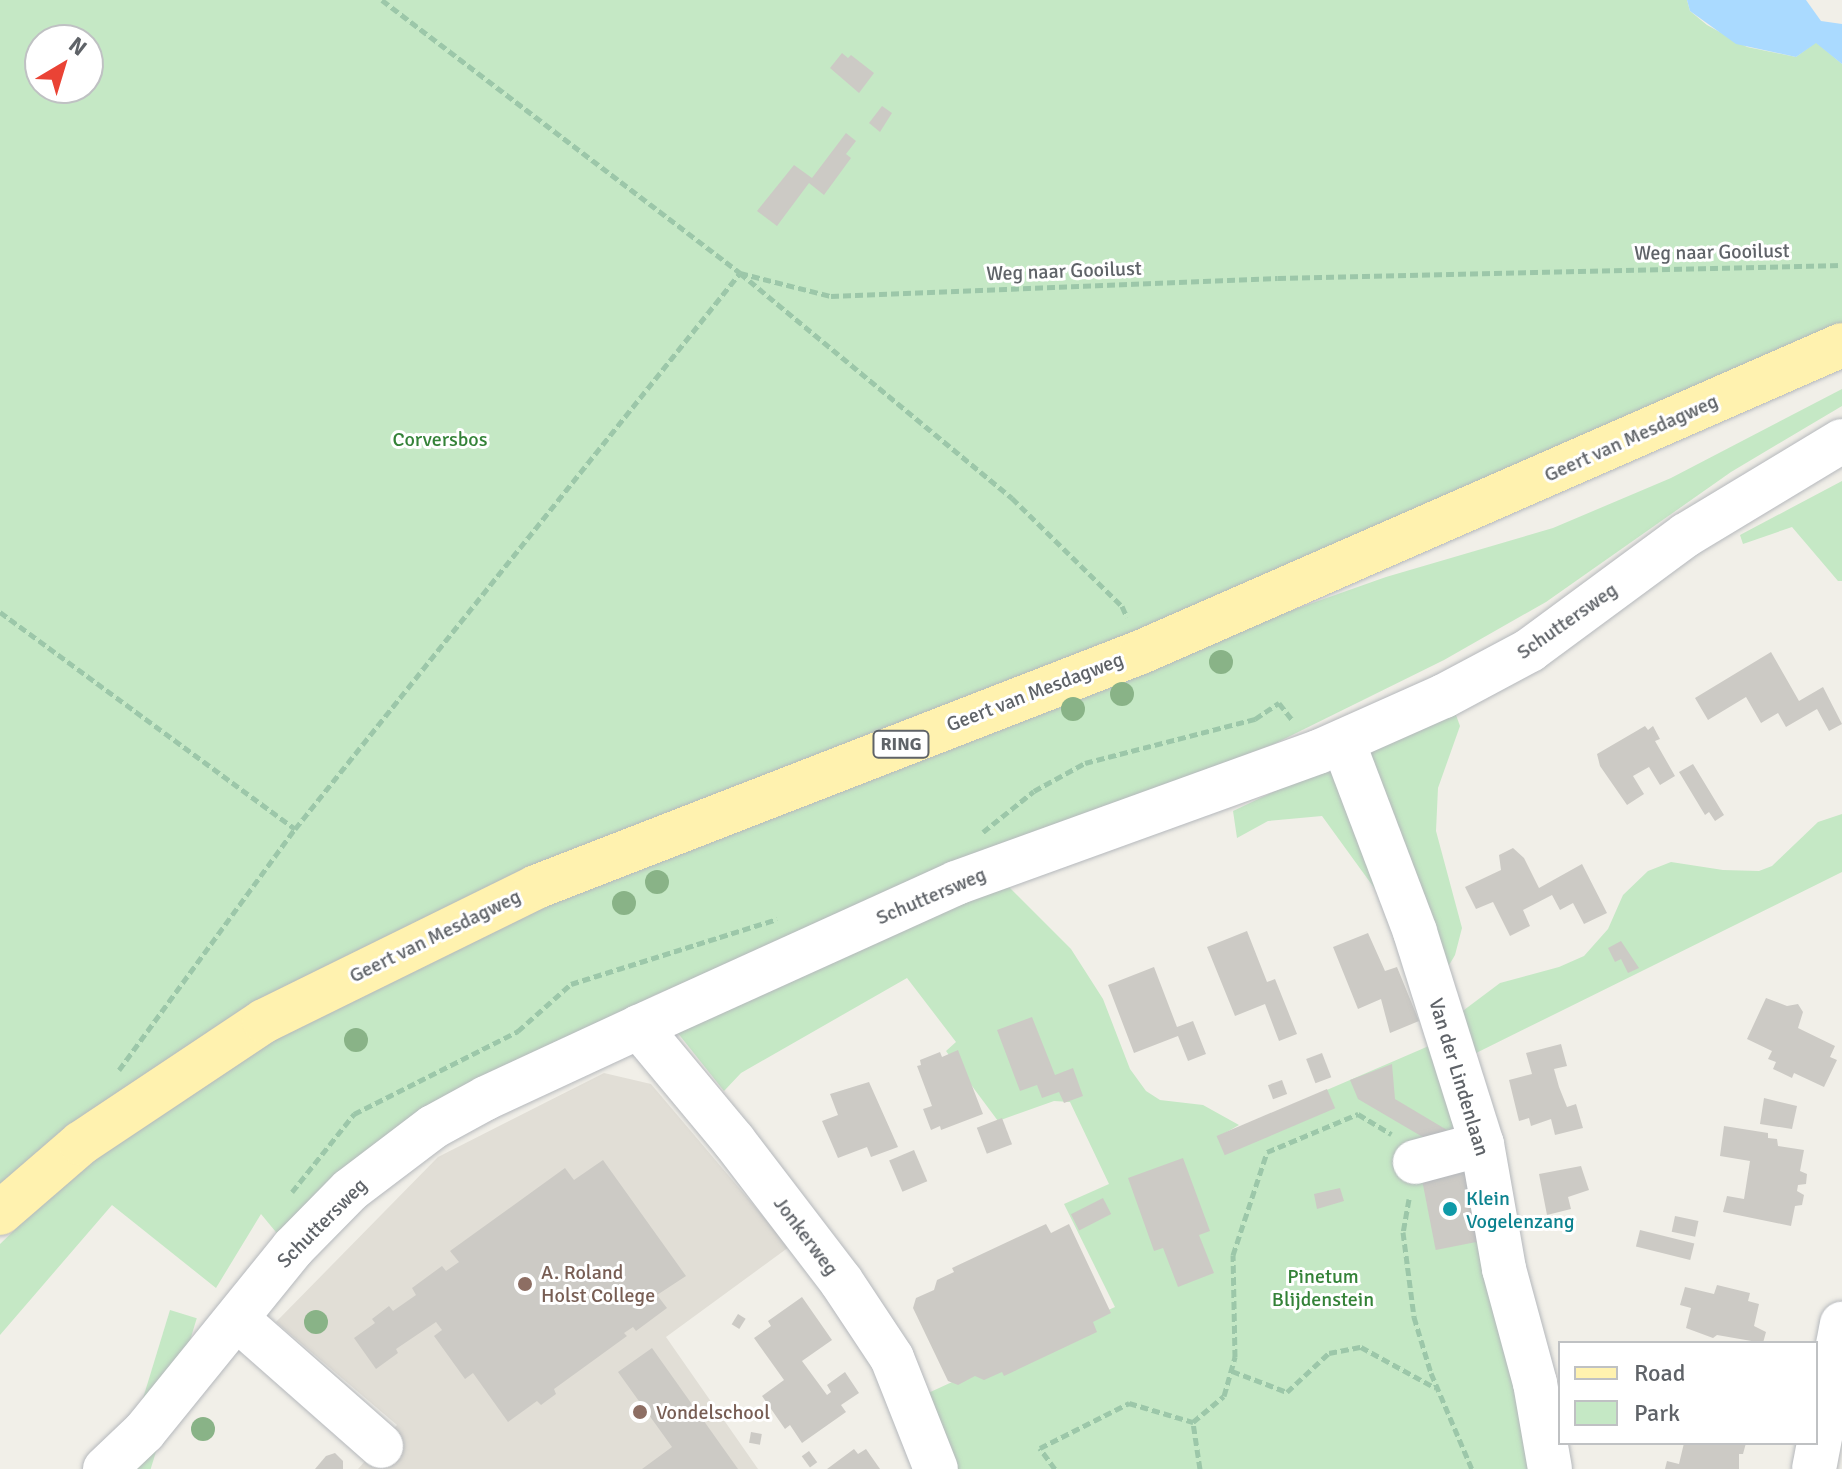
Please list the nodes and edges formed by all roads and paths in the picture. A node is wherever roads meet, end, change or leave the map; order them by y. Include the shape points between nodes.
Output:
1 (382, 0) edge
2 (1842, 265) edge
3 (740, 273) junction
4 (1842, 345) edge
5 (1842, 441) edge
6 (0, 612) edge
7 (1141, 652) junction
8 (1343, 742) junction
9 (295, 829) junction
10 (639, 1027) junction
11 (110, 1081) dead end
12 (1482, 1144) junction
13 (1422, 1160) junction
14 (0, 1213) edge
15 (237, 1319) junction
16 (1842, 1324) edge
17 (1232, 1371) junction
18 (1437, 1389) junction
19 (1193, 1422) junction
20 (381, 1446) dead end
21 (105, 1469) edge
22 (936, 1469) edge
23 (1055, 1469) edge
24 (1200, 1469) edge
25 (1472, 1469) edge
26 (1550, 1469) edge
27 (1814, 1469) edge

1 - 3 path, Weg naar Gooilust
2 - 3 path, Weg naar Gooilust via 1278,278 831,296
3 - 7 path via 1012,498 1122,606
3 - 9 path
4 - 7 main road, Geert van Mesdagweg / RING
5 - 8 street, Schuttersweg via 1686,535 1530,650
6 - 9 path
7 - 14 main road, Geert van Mesdagweg / RING via 536,887 264,1021 81,1143
8 - 10 street, Schuttersweg via 956,883
8 - 12 street, Van der Lindenlaan via 1415,932
9 - 11 path
10 - 15 street, Schuttersweg via 433,1127 350,1190 293,1248
10 - 22 street, Jonkerweg via 743,1152 875,1332 892,1358
12 - 13 street
12 - 26 street, Van der Lindenlaan via 1504,1269 1535,1383
13 - 17 path via 1358,1114 1267,1152 1233,1255
13 - 18 path via 1403,1232 1414,1317
15 - 20 street
15 - 21 street, Schuttersweg via 144,1432
16 - 27 street
17 - 18 path via 1287,1392 1329,1353 1361,1347
17 - 19 path via 1224,1396
18 - 25 path
19 - 23 path via 1129,1403 1040,1448
19 - 24 path

